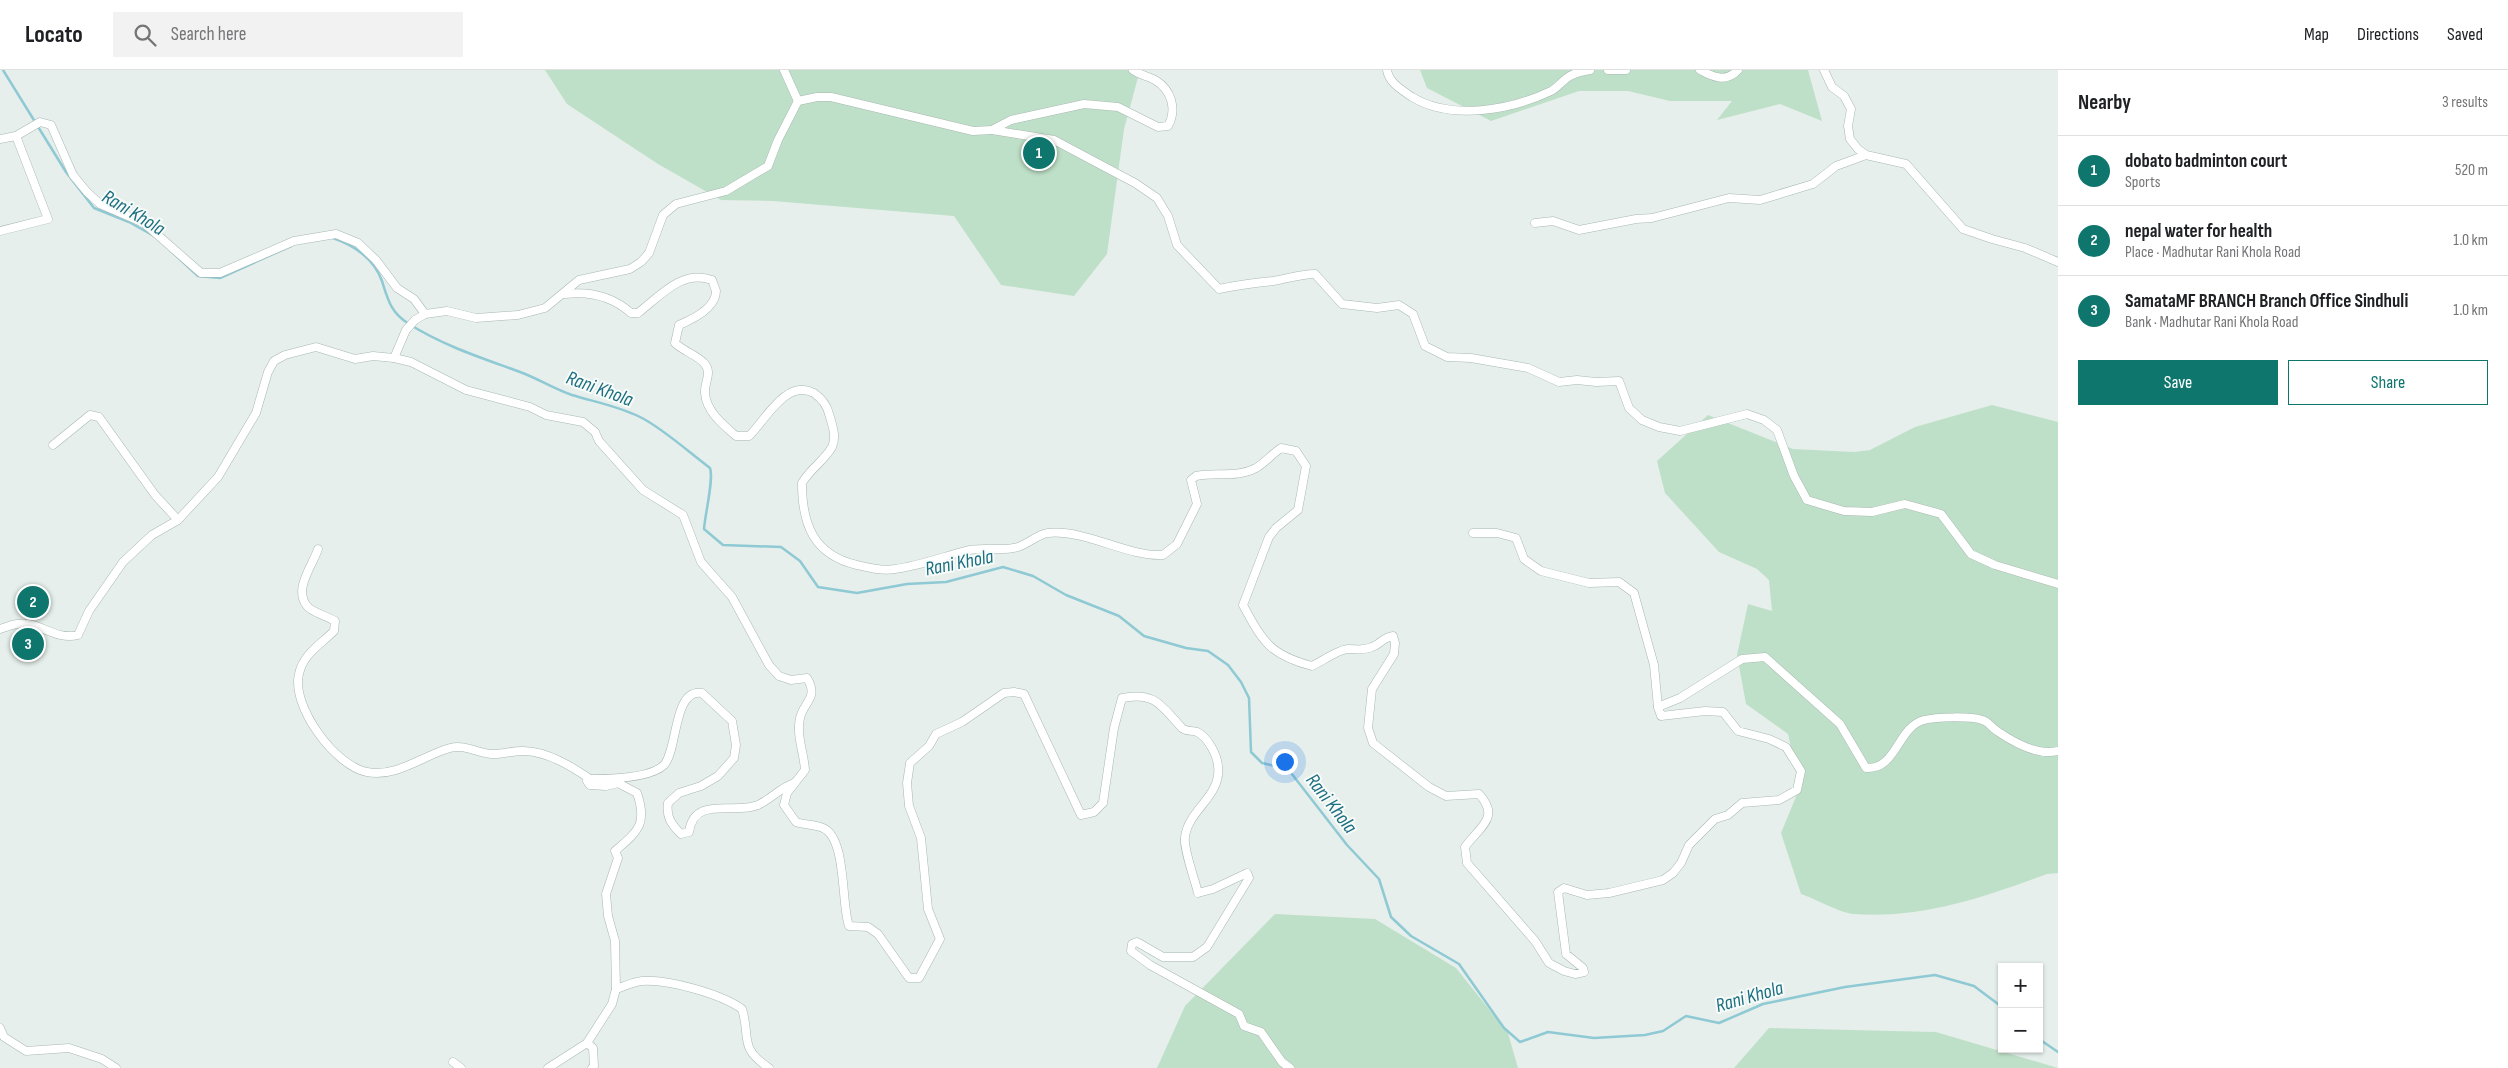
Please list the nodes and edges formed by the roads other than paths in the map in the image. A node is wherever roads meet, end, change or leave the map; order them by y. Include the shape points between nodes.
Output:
1 (784, 70) edge
2 (1133, 70) edge
3 (1387, 70) edge
4 (1590, 70) edge
5 (1608, 70) edge
6 (1626, 70) edge
7 (1700, 70) edge
8 (1738, 70) edge
9 (1824, 70) edge
10 (798, 101) junction
11 (992, 130) junction
12 (16, 136) junction
13 (0, 139) edge
14 (1866, 155) junction
15 (1535, 223) dead end
16 (0, 231) edge
17 (2058, 262) edge
18 (565, 294) junction
19 (425, 314) junction
20 (394, 358) junction
21 (53, 445) dead end
22 (178, 520) junction
23 (1473, 533) dead end
24 (318, 549) dead end
25 (2058, 584) edge
26 (0, 629) edge
27 (1658, 707) junction
28 (2058, 751) edge
29 (590, 779) junction
30 (794, 783) junction
31 (616, 989) junction
32 (0, 1028) edge
33 (587, 1043) junction
34 (453, 1062) dead end
35 (116, 1068) edge
36 (461, 1068) edge
37 (548, 1068) edge
38 (592, 1068) edge
39 (769, 1068) edge
40 (1290, 1068) edge

1 - 10 street
2 - 11 street via 1155,80 1167,90 1173,110 1168,126 1158,127 1118,107 1084,104 1011,120
3 - 4 street via 1398,88 1424,104 1473,111 1513,107 1554,90 1571,75
5 - 6 street
7 - 8 street via 1717,78 1732,76
9 - 14 street via 1832,87 1844,96 1851,109 1850,139
10 - 11 street via 831,97 974,131
10 - 18 street via 768,166 726,191 676,204 663,215 641,262 630,269 579,280
11 - 25 street via 1054,140 1158,198 1168,216 1177,245 1219,289 1247,282 1315,274 1342,304 1377,308 1399,305 1413,314 1425,346 1447,358 1472,358 1528,368 1559,382 1619,381 1629,408 1642,420 1659,427 1680,431 1747,414 1764,420 1777,430 1807,500 1844,511 1872,512 1905,504 1941,514 1971,554 1995,565
12 - 13 street
12 - 16 street via 48,219
12 - 19 street via 40,122 51,125 73,174 87,192 100,204 144,224 201,273 220,273 294,241 336,234 358,243 397,288 414,299
14 - 15 street via 1836,166 1813,184 1760,200 1730,198 1652,218 1636,218 1580,230 1553,221
14 - 17 street via 1906,164 1963,228
18 - 19 street via 545,308 518,315 476,318 447,311
18 - 27 street via 580,292 599,296 618,302 631,313 638,313 664,290 683,280 698,275 712,280 716,292 713,301 700,314 679,324 675,336 675,343 680,348 704,362 708,371 705,392 711,410 736,436 748,436 786,395 799,390 820,397 828,409 835,433 832,447 802,482 811,533 830,556 876,570 895,569 966,551 1020,546 1046,533 1065,533 1139,553 1163,555 1177,544 1192,517 1197,504 1191,480 1196,476 1238,474 1254,469 1280,448 1296,451 1306,466 1298,510 1269,537 1243,605 1272,650 1286,659 1312,666 1348,649 1358,651 1375,647 1384,637 1392,636 1394,654 1372,689 1368,728 1372,743 1429,787 1446,796 1478,794 1485,801 1489,818 1465,847 1467,863 1535,940 1549,963 1564,971 1584,972 1566,954 1558,892 1564,888 1587,895 1609,893 1663,880 1673,873 1689,845 1715,819 1728,815 1742,803 1779,800 1797,790 1801,771 1786,747 1738,731 1723,712 1705,710 1661,716
19 - 20 street via 406,330
20 - 22 street via 373,356 355,359 316,347 285,354 274,361 256,413 228,461 213,483
20 - 30 street via 411,362 466,390 530,407 546,415 582,422 595,432 599,441 643,490 683,515 701,562 732,598 769,665 779,676 791,680 807,678 812,686 812,696 800,717 799,726 805,770
21 - 22 street via 90,415 99,417 155,495
22 - 26 street via 152,535 122,562 89,611 78,635 56,634 27,624
23 - 27 street via 1497,533 1516,538 1524,559 1541,571 1589,583 1619,582 1634,593 1654,666
24 - 29 street via 304,581 303,599 307,607 335,621 334,631 312,650 302,665 297,688 320,736 341,760 368,772 383,773 451,748 465,747 491,754 526,751 547,755
27 - 28 street via 1680,698 1742,659 1765,657 1840,724 1866,768 1876,769 1886,762 1906,732 1925,720 1983,720 2022,745
29 - 30 street via 644,775 664,764 672,750 675,727 685,702 695,692 702,694 732,721 736,745 734,758 723,772 701,786 679,793 668,803 667,813 672,825 681,834 689,832 690,822 703,810 751,807
29 - 31 street via 587,781 590,785 618,783 629,787 637,793 641,806 636,834 615,851 618,858 606,894 615,941
30 - 40 street via 784,805 796,822 822,828 831,834 837,851 849,926 868,927 878,934 908,978 919,978 940,939 928,909 921,838 909,806 907,783 910,763 929,746 936,734 962,722 1004,693 1024,694 1081,815 1094,812 1103,803 1114,728 1122,698 1136,695 1162,704 1184,730 1198,732 1212,747 1218,767 1215,790 1189,824 1185,835 1198,893 1247,873 1250,878 1207,946 1193,957 1163,957 1137,942 1132,944 1131,951 1238,1014 1244,1026 1260,1032
31 - 33 street via 612,1004
31 - 39 street via 650,981 700,990 725,999 742,1009 745,1040 750,1051
32 - 35 street via 4,1037 26,1051 69,1048 102,1059
33 - 37 street
33 - 38 street via 594,1053
34 - 36 street

